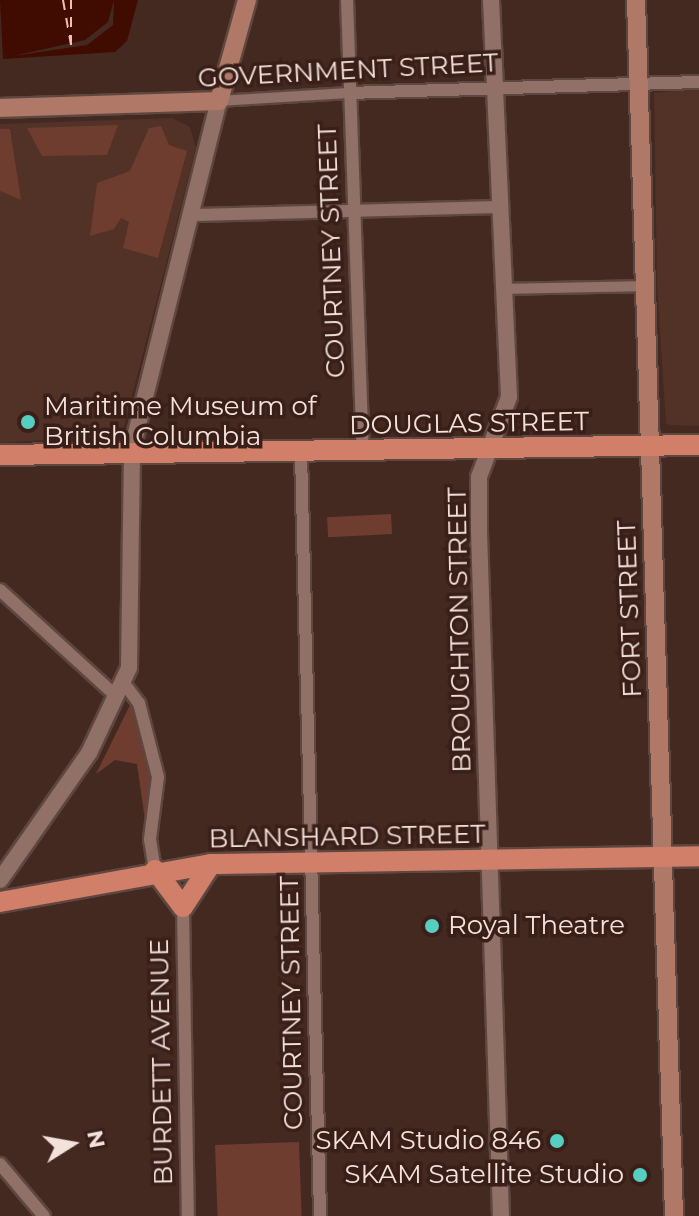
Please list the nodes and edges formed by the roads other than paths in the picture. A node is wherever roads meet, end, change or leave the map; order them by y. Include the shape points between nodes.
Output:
1 (247, 0) edge
2 (347, 0) edge
3 (491, 0) edge
4 (636, 0) edge
5 (699, 82) edge
6 (638, 85) junction
7 (495, 89) junction
8 (348, 93) junction
9 (219, 101) junction
10 (0, 108) edge
11 (501, 207) junction
12 (353, 211) junction
13 (193, 215) junction
14 (646, 286) junction
15 (503, 289) junction
16 (699, 445) edge
17 (652, 446) junction
18 (495, 448) junction
19 (132, 449) junction
20 (301, 453) junction
21 (363, 453) junction
22 (0, 455) edge
23 (2, 588) edge
24 (123, 682) junction
25 (665, 856) junction
26 (699, 856) edge
27 (491, 860) junction
28 (211, 864) junction
29 (311, 865) junction
30 (155, 870) junction
31 (0, 880) edge
32 (0, 902) edge
33 (183, 907) junction
34 (0, 1164) edge
35 (44, 1216) edge
36 (188, 1216) edge
37 (320, 1216) edge
38 (501, 1216) edge
39 (674, 1216) edge

1 - 9 main road
2 - 8 street, COURTNEY STREET
3 - 7 street, BROUGHTON STREET
4 - 6 main road, FORT STREET
5 - 6 street, GOVERNMENT STREET
6 - 7 street, GOVERNMENT STREET
6 - 14 main road, FORT STREET
7 - 8 street, GOVERNMENT STREET
7 - 11 street, BROUGHTON STREET
8 - 9 street, GOVERNMENT STREET
8 - 12 street, COURTNEY STREET
9 - 10 main road, GOVERNMENT STREET
9 - 13 street
11 - 12 street
11 - 15 street, BROUGHTON STREET
12 - 13 street
12 - 21 street, COURTNEY STREET
13 - 19 street
14 - 15 street
14 - 17 main road, FORT STREET
15 - 18 street, BROUGHTON STREET via 509,397
16 - 17 main road, DOUGLAS STREET
17 - 18 main road, DOUGLAS STREET
17 - 25 main road, FORT STREET
18 - 21 main road, DOUGLAS STREET
18 - 27 street, BROUGHTON STREET via 479,491
19 - 20 main road, DOUGLAS STREET
19 - 22 main road, DOUGLAS STREET
19 - 24 street
20 - 21 main road, DOUGLAS STREET
20 - 29 street, COURTNEY STREET
23 - 24 street
24 - 30 street via 139,703 158,777 150,839
24 - 31 street via 89,753
25 - 26 main road, BLANSHARD STREET
25 - 27 main road, BLANSHARD STREET
25 - 39 main road, FORT STREET
27 - 29 main road, BLANSHARD STREET
27 - 38 street, BROUGHTON STREET
28 - 29 main road, BLANSHARD STREET
28 - 30 main road, BLANSHARD STREET
28 - 33 main road
29 - 37 street, COURTNEY STREET
30 - 32 main road, BLANSHARD STREET
30 - 33 main road
33 - 36 street, BURDETT AVENUE
34 - 35 street

